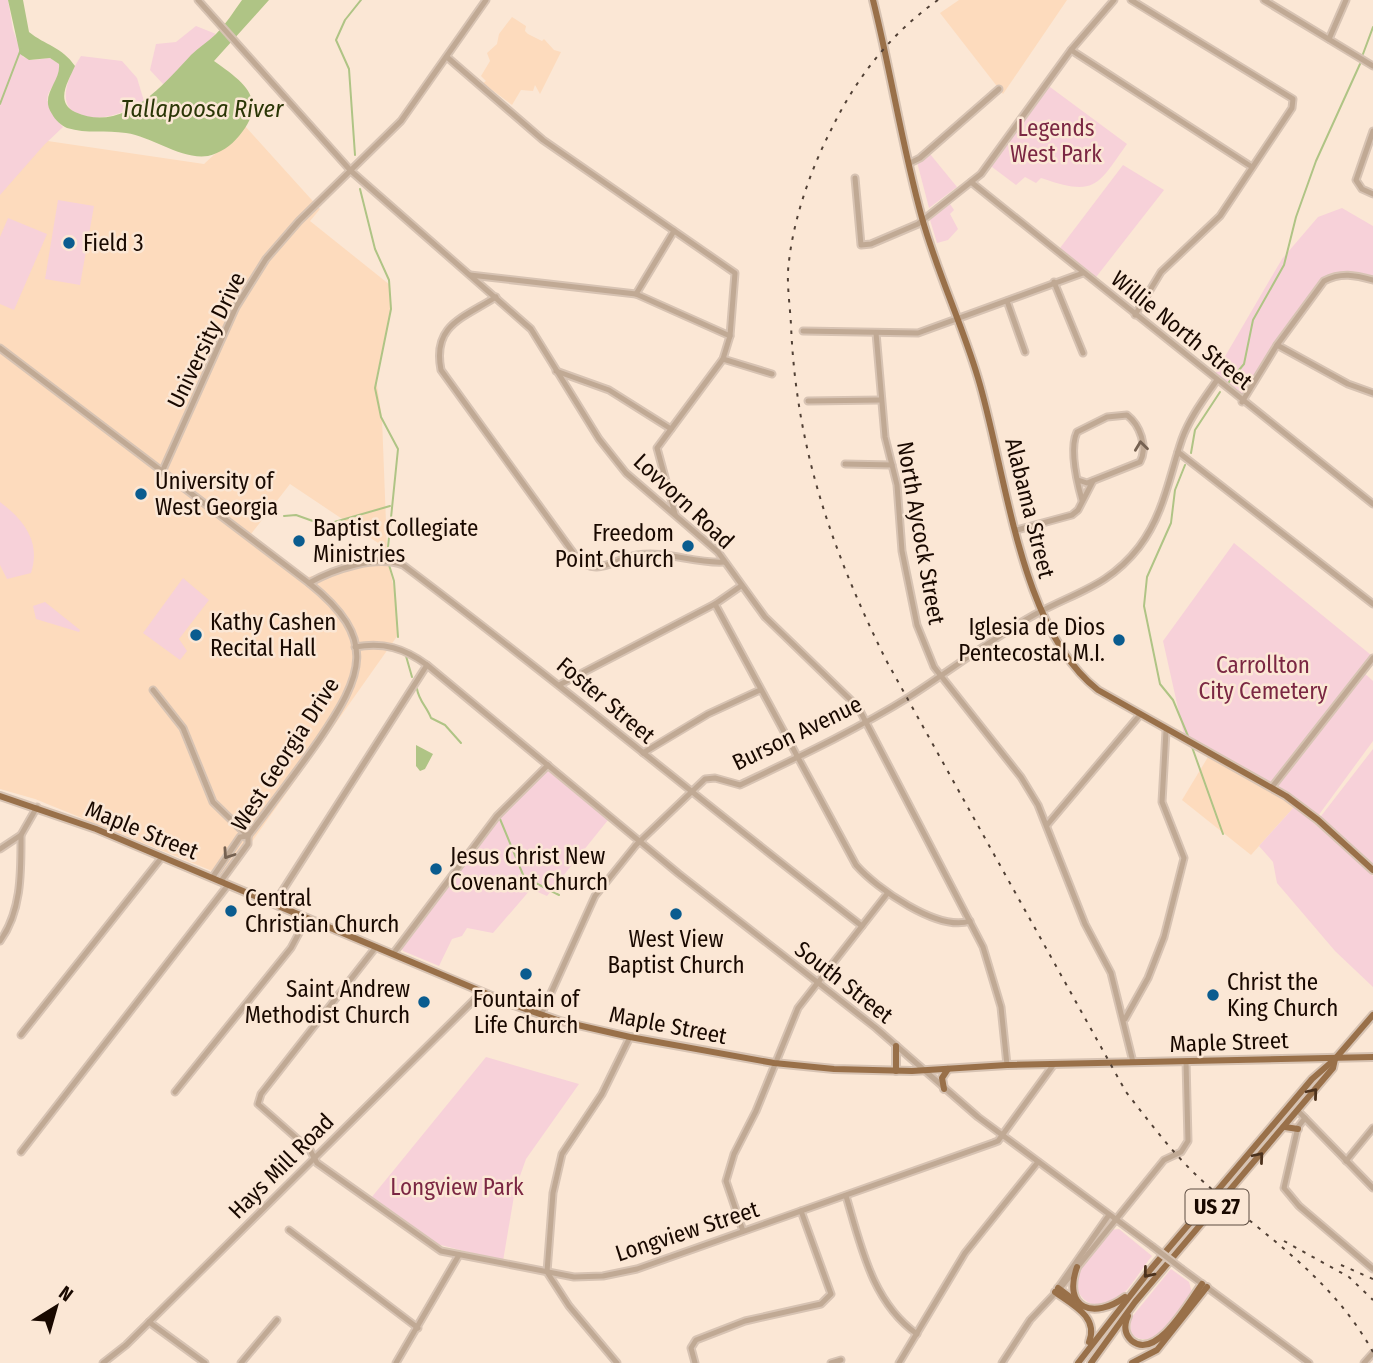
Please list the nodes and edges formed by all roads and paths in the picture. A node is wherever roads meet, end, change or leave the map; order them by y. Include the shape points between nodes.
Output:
1 (198, 0) edge
2 (486, 0) edge
3 (873, 0) edge
4 (1114, 0) edge
5 (1131, 0) edge
6 (1264, 0) edge
7 (1346, 0) edge
8 (1329, 39) junction
9 (1071, 50) junction
10 (447, 57) junction
11 (1373, 66) edge
12 (999, 89) dead end
13 (1373, 131) edge
14 (910, 163) junction
15 (1252, 167) junction
16 (351, 171) junction
17 (855, 178) dead end
18 (971, 182) junction
19 (1373, 194) edge
20 (923, 220) junction
21 (674, 231) junction
22 (1083, 273) junction
23 (470, 275) junction
24 (1373, 280) edge
25 (1054, 282) junction
26 (636, 294) junction
27 (496, 297) junction
28 (1007, 300) junction
29 (1135, 315) junction
30 (957, 319) junction
31 (803, 331) dead end
32 (876, 333) junction
33 (730, 336) junction
34 (1277, 345) junction
35 (0, 348) edge
36 (1026, 352) dead end
37 (1083, 353) dead end
38 (723, 359) junction
39 (556, 371) junction
40 (772, 374) dead end
41 (1217, 380) junction
42 (1373, 393) edge
43 (881, 400) junction
44 (808, 401) dead end
45 (1242, 402) junction
46 (671, 429) junction
47 (1178, 453) junction
48 (845, 464) dead end
49 (892, 465) junction
50 (162, 472) junction
51 (1078, 480) junction
52 (1093, 481) junction
53 (1082, 499) junction
54 (1373, 503) edge
55 (675, 514) junction
56 (1017, 530) junction
57 (724, 562) junction
58 (309, 583) junction
59 (741, 586) junction
60 (715, 604) junction
61 (1373, 604) edge
62 (1041, 612) junction
63 (355, 647) junction
64 (1373, 658) edge
65 (427, 665) junction
66 (941, 677) junction
67 (561, 684) junction
68 (152, 690) dead end
69 (760, 690) junction
70 (1139, 716) junction
71 (865, 720) junction
72 (1166, 732) junction
73 (643, 753) junction
74 (795, 757) junction
75 (548, 765) junction
76 (1272, 787) junction
77 (691, 793) junction
78 (0, 796) edge
79 (37, 807) junction
80 (1047, 825) junction
81 (21, 835) junction
82 (248, 836) junction
83 (640, 841) junction
84 (0, 849) edge
85 (162, 856) junction
86 (1373, 870) edge
87 (212, 878) junction
88 (225, 883) junction
89 (887, 894) junction
90 (274, 904) junction
91 (307, 918) junction
92 (970, 921) junction
93 (862, 926) junction
94 (0, 942) edge
95 (376, 947) junction
96 (393, 954) junction
97 (816, 982) junction
98 (482, 992) junction
99 (541, 1015) junction
100 (1373, 1015) edge
101 (1125, 1019) junction
102 (21, 1035) dead end
103 (630, 1037) junction
104 (896, 1046) junction
105 (1373, 1057) edge
106 (1335, 1059) junction
107 (1186, 1061) junction
108 (1133, 1062) junction
109 (774, 1063) junction
110 (1054, 1064) junction
111 (1007, 1065) junction
112 (948, 1069) junction
113 (923, 1071) junction
114 (896, 1072) junction
115 (944, 1089) junction
116 (175, 1092) dead end
117 (1298, 1111) junction
118 (1305, 1118) junction
119 (1285, 1127) junction
120 (1373, 1128) edge
121 (1298, 1129) junction
122 (1002, 1135) junction
123 (21, 1152) dead end
124 (312, 1157) junction
125 (1346, 1161) junction
126 (1038, 1162) junction
127 (1373, 1188) edge
128 (846, 1196) junction
129 (801, 1211) junction
130 (1112, 1217) junction
131 (289, 1230) dead end
132 (743, 1231) junction
133 (459, 1255) junction
134 (1077, 1267) junction
135 (1373, 1269) edge
136 (547, 1272) junction
137 (1205, 1286) junction
138 (1056, 1290) junction
139 (1132, 1292) junction
140 (1076, 1301) junction
141 (1135, 1302) junction
142 (277, 1320) dead end
143 (149, 1322) junction
144 (418, 1328) junction
145 (917, 1334) junction
146 (1087, 1349) junction
147 (1373, 1353) edge
148 (841, 1360) dead end
149 (613, 1362) edge
150 (103, 1363) edge
151 (205, 1363) edge
152 (241, 1363) edge
153 (396, 1363) edge
154 (695, 1363) edge
155 (831, 1363) edge
156 (899, 1363) edge
157 (1002, 1363) edge
158 (1078, 1363) edge
159 (1091, 1363) edge
160 (1132, 1363) edge
161 (1309, 1363) edge
162 (1364, 1363) edge

1 - 16 street, Lovvorn Road
2 - 10 street, University Drive
3 - 14 main road, Alabama Street
4 - 9 street
5 - 15 street via 1293,99 1293,108
6 - 8 street
7 - 8 street
8 - 11 street
9 - 15 street
9 - 18 street
10 - 16 street, University Drive via 401,121
10 - 21 street via 542,140
12 - 14 street
13 - 19 street via 1356,180
14 - 20 main road, Alabama Street
15 - 29 street via 1220,216 1161,272
16 - 23 street, Lovvorn Road
16 - 50 street, University Drive via 286,234 252,280
17 - 20 street via 861,245
18 - 20 street
18 - 22 street, Willie North Street
20 - 30 main road, Alabama Street
21 - 26 street
21 - 33 street via 735,273
22 - 25 street
22 - 29 street, Willie North Street
23 - 26 street
23 - 27 street, Lovvorn Road
24 - 34 street via 1335,275 1324,281
25 - 28 street
25 - 37 street
26 - 33 street
27 - 39 street, Lovvorn Road via 531,329
27 - 57 street via 447,328 437,351 441,370 577,558 591,569 637,555
28 - 30 street
28 - 36 street
29 - 41 street, Willie North Street
30 - 32 street via 918,333
30 - 56 main road, Alabama Street via 978,379
31 - 32 street
32 - 43 street, North Aycock Street
33 - 38 street
34 - 42 street
34 - 45 street
35 - 50 street, West Georgia Drive
38 - 40 street
38 - 46 street
39 - 46 street via 609,390
39 - 55 street, Lovvorn Road via 626,473
41 - 45 street, Willie North Street
41 - 47 street, Burson Avenue via 1190,421
43 - 44 street
43 - 49 street, North Aycock Street
45 - 54 street, Willie North Street
46 - 55 street via 657,448
47 - 61 street
47 - 62 street, Burson Avenue via 1162,508 1133,554 1099,585
48 - 49 street
49 - 66 street, North Aycock Street via 909,594 930,660
50 - 58 street, West Georgia Drive
51 - 52 street
52 -> 51 street via 1142,458 1141,438 1127,415 1107,417 1077,432
51 - 53 street
52 - 53 street
53 - 56 street via 1072,515
55 - 57 street, Lovvorn Road
56 - 62 main road, Alabama Street
57 - 59 street, Lovvorn Road
58 - 63 street, West Georgia Drive via 341,613
58 - 67 street, Foster Street via 382,561 403,565
59 - 60 street
59 - 71 street, Lovvorn Road
60 - 67 street
60 - 69 street
62 - 66 street, Burson Avenue
62 - 70 main road, Alabama Street via 1082,676
63 - 65 street, South Street via 394,647
63 - 82 street, West Georgia Drive via 355,677 347,698
64 - 76 street
65 - 75 street, South Street
65 - 90 street
66 - 71 street, Burson Avenue
66 - 80 street, North Aycock Street via 1021,777
67 - 73 street, Foster Street
68 - 82 street via 183,728 213,802
69 - 73 street via 708,714
69 - 74 street
70 - 72 main road, Alabama Street
70 - 80 street
71 - 74 street, Burson Avenue
71 - 92 street, Lovvorn Road
72 - 76 main road, Alabama Street
72 - 101 street via 1162,802 1184,858 1164,937
73 - 77 street, Foster Street
74 - 77 street, Burson Avenue via 740,785 705,779
74 - 89 street via 856,864
75 - 83 street, South Street
75 - 96 street via 497,816
76 - 86 main road, Alabama Street via 1318,820
77 - 83 street, Burson Avenue
77 - 93 street, Foster Street
78 - 79 main road, Maple Street
79 - 81 street
79 - 85 main road, Maple Street
80 - 101 street, North Aycock Street via 1085,924 1111,973
81 - 84 street
81 - 94 street via 14,913
82 -> 87 street via 240,837
82 - 88 street, West Georgia Drive via 248,844
83 - 97 street, South Street
83 - 99 street, Burson Avenue via 590,905
85 - 87 main road, Maple Street
85 - 102 street
87 - 88 main road, Maple Street
88 - 90 main road, Maple Street
88 - 123 street, West Georgia Drive
89 - 92 street via 947,920
89 - 93 street
90 - 91 main road, Maple Street
91 - 95 main road, Maple Street
91 - 116 street via 291,948
92 - 111 street, Lovvorn Road via 996,986
93 - 97 street
95 - 96 main road, Maple Street
95 - 124 street, Longview Street via 261,1094 258,1104 310,1150
96 - 98 main road, Maple Street
97 - 104 street, South Street
97 - 109 street via 798,1008
98 - 99 main road, Maple Street
98 - 124 street, Hays Mill Road
99 - 103 main road, Maple Street
100 - 106 main road, US 27
101 - 108 street, North Aycock Street
103 - 109 main road, Maple Street
103 - 136 street via 602,1094 562,1154 553,1193
104 - 113 street, South Street
104 - 114 main road
105 - 106 main road, Maple Street
106 - 107 main road, Maple Street
117 -> 106 main road, US 27 via 1333,1068
106 -> 139 main road, US 27 via 1312,1079
107 - 108 main road, Maple Street
107 - 130 street via 1188,1141 1181,1152 1164,1160
108 - 110 main road, Maple Street
109 - 114 main road, Maple Street
109 - 132 street via 726,1181
110 - 111 main road, Maple Street
110 - 122 street, Longview Street
111 - 112 main road, Maple Street
112 - 113 main road, Maple Street
112 - 115 main road via 942,1078
113 - 114 main road, Maple Street
113 - 115 street, South Street
115 - 122 street, South Street
117 - 118 street
117 - 119 main road, US 27
118 - 121 street
118 - 125 street
119 - 121 main road
141 -> 119 main road, US 27
120 - 125 street
121 - 135 street via 1284,1188 1287,1194
122 - 126 street, South Street
122 - 128 street, Longview Street via 985,1147
124 - 133 street, Longview Street via 430,1245
124 - 143 street, Hays Mill Road
125 - 127 street
126 - 130 street, South Street
126 - 145 street via 965,1253
128 - 129 street, Longview Street
128 - 145 street via 878,1288
129 - 132 street, Longview Street
129 - 154 street via 829,1298 696,1340 691,1348
130 - 134 street
130 - 137 street, South Street, bridge
130 - 138 street
131 - 144 street
132 - 136 street, Longview Street via 620,1273 587,1278
133 - 136 street, Longview Street
133 - 144 street
134 - 138 street
134 - 140 main road
136 - 149 street
137 - 141 main road via 1150,1345 1135,1343 1127,1334 1126,1320
137 - 160 main road via 1157,1350
137 - 161 street, South Street
138 - 140 main road
138 - 146 main road via 1089,1319 1092,1333
138 - 157 street
139 - 140 main road via 1106,1309
139 - 146 main road, US 27
141 - 159 main road, US 27
142 - 152 street
143 - 150 street, Hays Mill Road
143 - 151 street
144 - 153 street
145 - 156 street
146 - 158 main road, US 27
147 - 162 street
148 - 155 street

